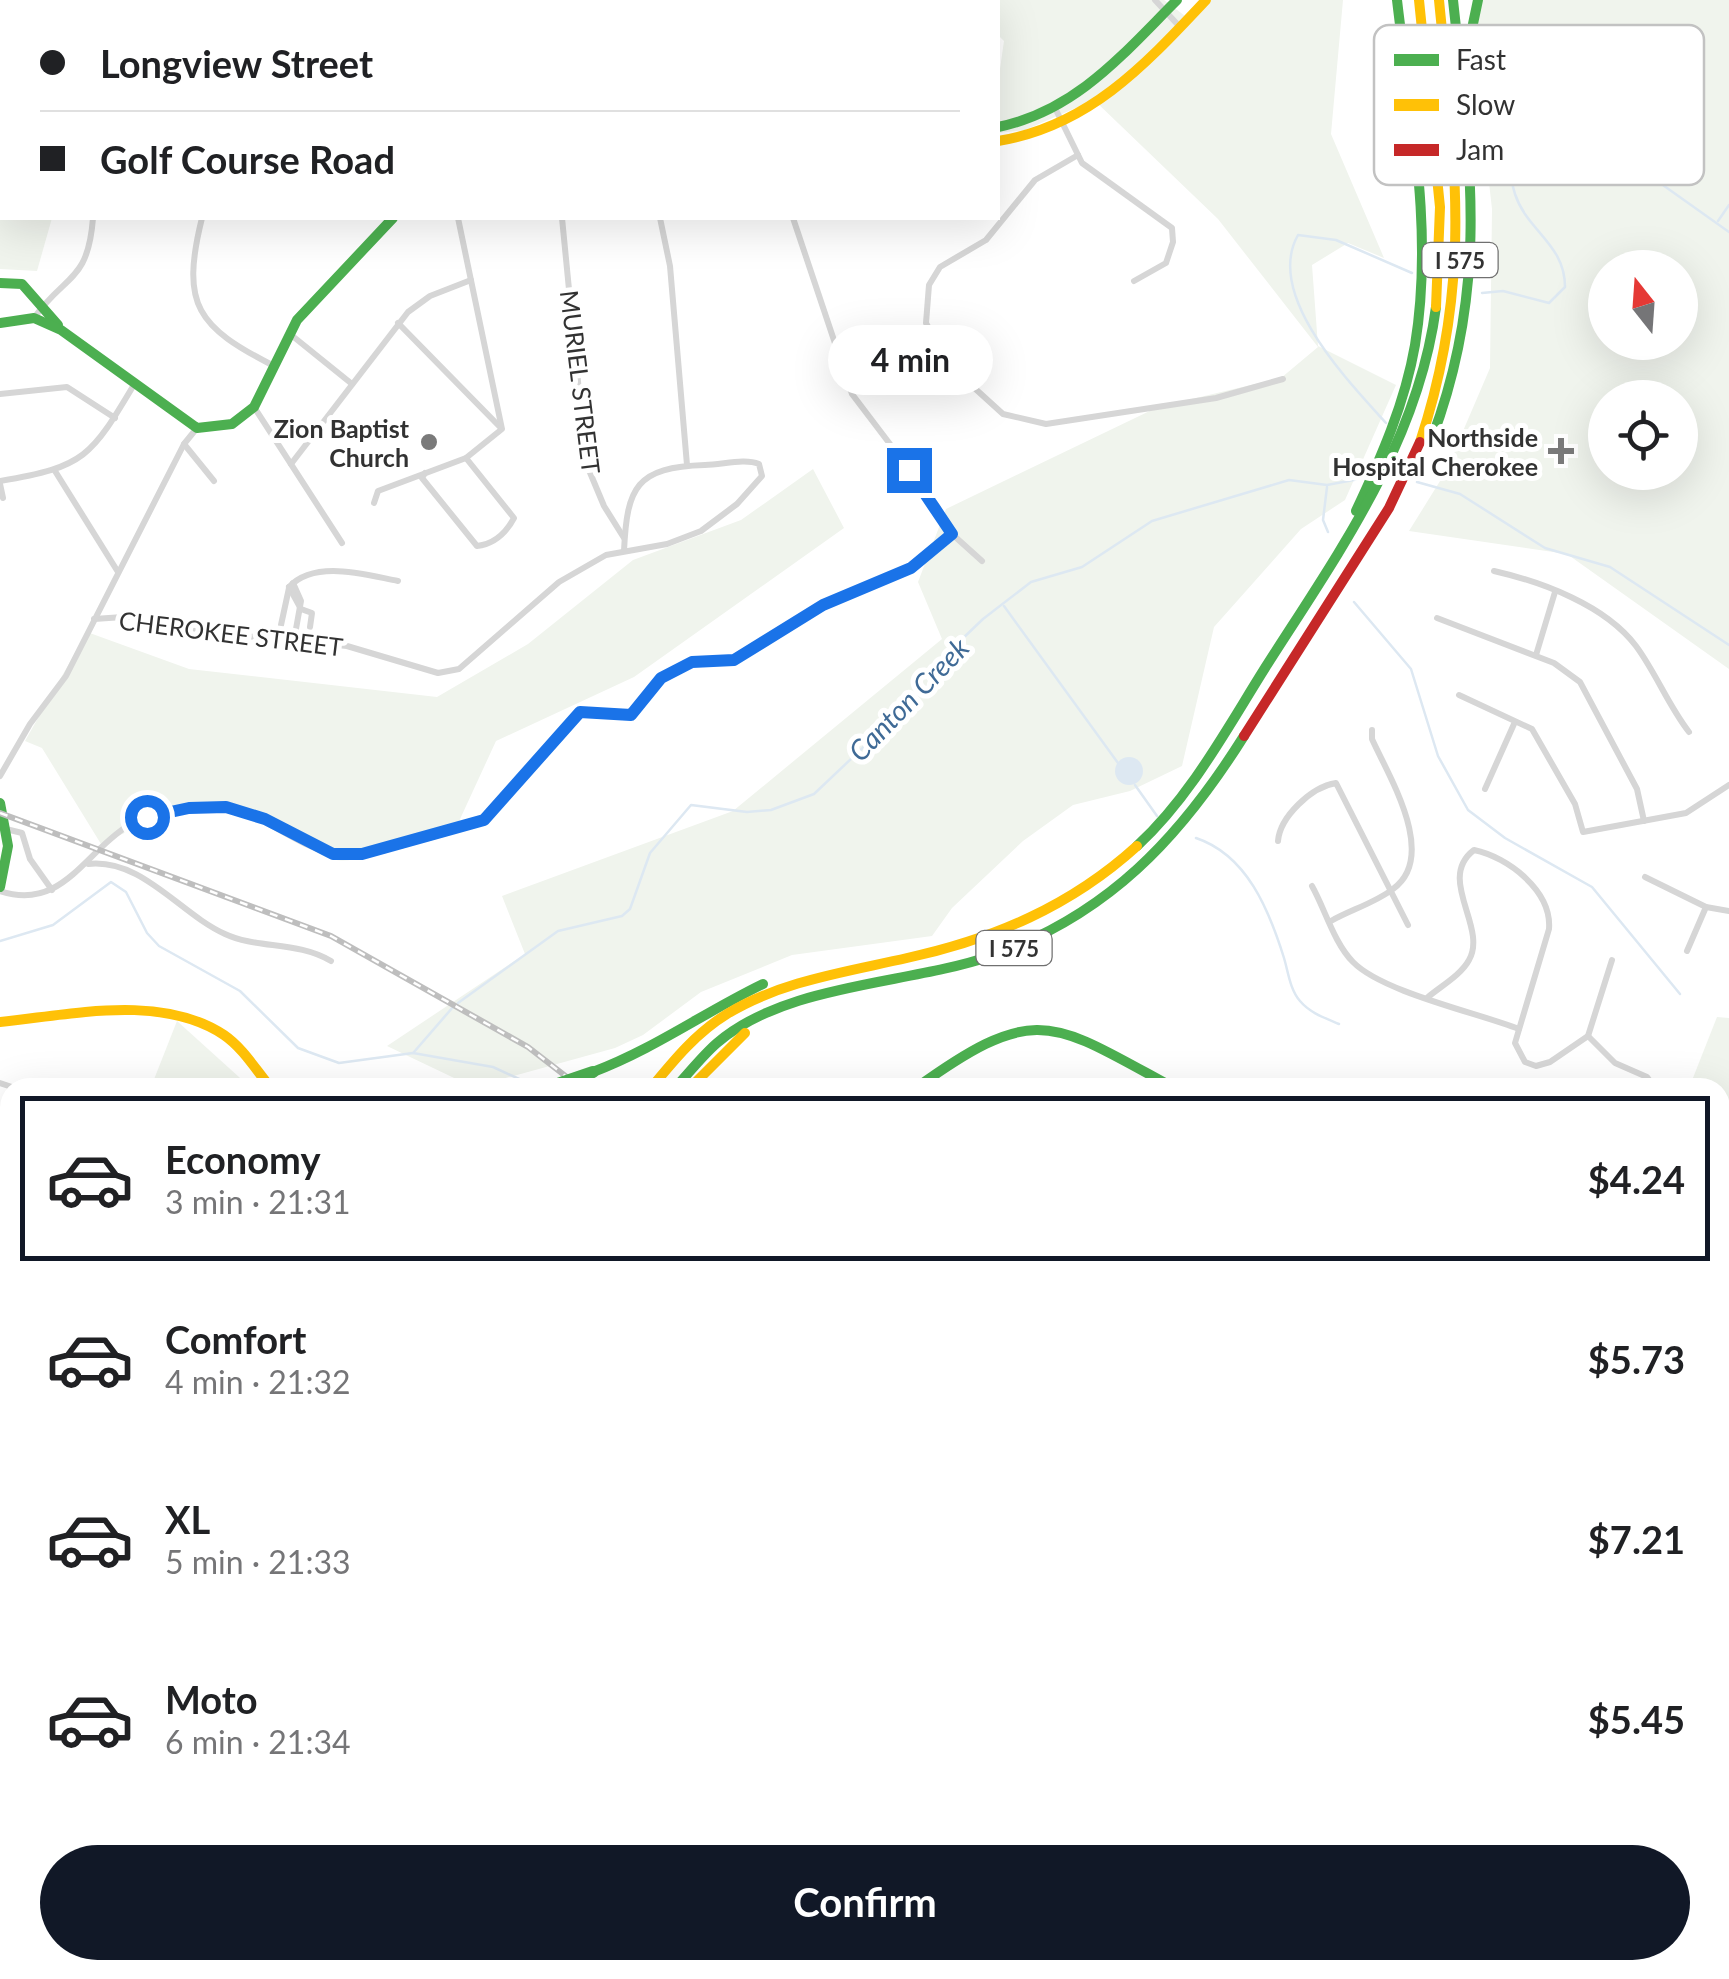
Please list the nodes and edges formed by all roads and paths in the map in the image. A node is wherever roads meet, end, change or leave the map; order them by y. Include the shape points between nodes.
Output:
1 (1155, 0) edge
2 (1177, 0) edge
3 (1206, 0) edge
4 (1397, 0) edge
5 (1419, 0) edge
6 (1439, 0) edge
7 (1453, 0) edge
8 (1478, 0) edge
9 (1166, 11) junction
10 (1399, 25) edge
11 (1421, 25) edge
12 (1441, 25) edge
13 (1455, 25) edge
14 (1472, 25) edge
15 (1179, 26) junction
16 (1111, 64) junction
17 (1126, 78) junction
18 (1056, 110) junction
19 (1000, 126) edge
20 (1064, 126) junction
21 (1000, 141) edge
22 (1078, 155) junction
23 (1414, 185) edge
24 (1436, 185) edge
25 (1455, 185) edge
26 (1470, 185) edge
27 (93, 220) edge
28 (202, 220) edge
29 (391, 220) edge
30 (458, 220) edge
31 (562, 220) edge
32 (660, 220) edge
33 (794, 220) edge
34 (471, 280) junction
35 (1134, 281) dead end
36 (0, 283) edge
37 (44, 306) junction
38 (34, 318) junction
39 (0, 324) edge
40 (398, 324) junction
41 (61, 330) junction
42 (289, 333) junction
43 (274, 366) junction
44 (1284, 379) dead end
45 (136, 382) junction
46 (352, 384) junction
47 (0, 394) edge
48 (254, 407) junction
49 (114, 418) junction
50 (197, 428) junction
51 (502, 429) junction
52 (184, 444) junction
53 (466, 458) junction
54 (291, 464) junction
55 (686, 465) junction
56 (56, 472) junction
57 (426, 472) junction
58 (214, 481) dead end
59 (0, 482) edge
60 (3, 498) dead end
61 (374, 503) dead end
62 (1389, 508) junction
63 (952, 534) junction
64 (624, 538) junction
65 (342, 543) dead end
66 (624, 551) junction
67 (982, 561) dead end
68 (1494, 571) dead end
69 (1327, 572) junction
70 (118, 573) junction
71 (398, 581) dead end
72 (291, 585) junction
73 (1555, 592) junction
74 (301, 610) junction
75 (1437, 618) dead end
76 (94, 619) junction
77 (281, 625) dead end
78 (310, 627) dead end
79 (294, 640) junction
80 (1536, 655) junction
81 (1458, 695) dead end
82 (1514, 724) junction
83 (1372, 730) dead end
84 (1688, 732) dead end
85 (0, 776) edge
86 (1729, 785) edge
87 (1485, 789) dead end
88 (0, 803) edge
89 (1644, 821) junction
90 (6, 830) junction
91 (1278, 842) dead end
92 (88, 864) junction
93 (1645, 877) dead end
94 (1312, 886) dead end
95 (0, 889) edge
96 (52, 890) junction
97 (1391, 891) junction
98 (1706, 906) junction
99 (1729, 911) edge
100 (1331, 921) junction
101 (1408, 926) dead end
102 (1688, 951) dead end
103 (1612, 960) dead end
104 (331, 961) dead end
105 (830, 972) junction
106 (915, 975) junction
107 (1428, 997) junction
108 (0, 1022) edge
109 (1519, 1029) junction
110 (1588, 1036) junction
111 (262, 1078) edge
112 (575, 1078) edge
113 (659, 1078) edge
114 (684, 1078) edge
115 (699, 1078) edge
116 (938, 1078) edge
117 (1155, 1078) edge
118 (1648, 1078) edge

1 - 9 street
2 - 9 main road
3 - 15 main road
4 - 10 main road
5 - 11 main road, I 575
6 - 12 main road, I 575
7 - 13 main road
8 - 14 main road
9 - 15 street
9 - 16 main road
15 - 17 main road
16 - 17 street
16 - 18 main road
17 - 20 main road
18 - 19 main road
18 - 20 street
20 - 21 main road
20 - 22 street
22 - 35 street via 1172,228 1166,264
22 - 44 street via 1034,180 986,240 940,268 929,285 926,323 948,364 1004,414 1046,424 1216,398
23 - 69 main road via 1418,322 1392,432
24 - 69 main road, I 575 via 1433,328 1401,439
25 - 62 main road, I 575 via 1458,291 1436,401
26 - 62 main road via 1473,283 1466,328 1437,426
27 - 37 street via 79,274
28 - 43 street via 194,282 199,311 229,343
29 - 42 main road
30 - 34 street
31 - 64 street, MURIEL STREET via 586,463
32 - 55 street
33 - 63 street via 847,385
34 - 40 street via 420,302
34 - 51 street
36 - 37 main road via 18,282
37 - 38 street
37 - 41 main road
38 - 39 main road
38 - 41 main road
40 - 46 street
40 - 51 street
41 - 45 main road
42 - 43 main road
42 - 46 street
43 - 48 main road
45 - 49 street
45 - 50 main road
46 - 54 street
47 - 49 street via 67,387
48 - 50 main road via 232,424
48 - 54 street
49 - 56 street via 79,462
50 - 52 street
51 - 53 street
52 - 58 street
52 - 70 street
53 - 57 street
53 - 57 street via 514,518 488,545 477,546 461,530 422,478
54 - 65 street
55 - 64 street via 654,473 632,490
55 - 66 street via 754,461 762,474 701,531
56 - 59 street
56 - 70 street
57 - 61 street via 378,491
59 - 60 street
62 - 106 main road, I 575 via 1216,783 1158,853 1111,894 1044,934
63 - 67 street
63 - 92 street via 911,568 823,605 734,660 692,662 661,678 631,715 580,712 498,810 475,824 348,856 314,847 255,815 210,805 136,821
64 - 66 street
66 - 79 street, CHEROKEE STREET via 538,597 458,669 438,673 347,646
68 - 73 street
69 - 105 main road, I 575 via 1194,779 1112,867 1054,907 996,934
70 - 76 street
71 - 72 street via 340,570
72 - 74 street
72 - 77 street
73 - 80 street
73 - 84 street via 1602,615 1630,639
74 - 78 street via 312,613
74 - 79 street
75 - 80 street
76 - 79 street, CHEROKEE STREET via 138,616 186,630
76 - 85 street via 66,676
80 - 89 street via 1580,682 1637,789
81 - 82 street
82 - 87 street
82 - 89 street via 1532,729 1575,804 1583,832
83 - 97 street via 1402,800 1410,839 1402,881
86 - 89 street via 1686,813
88 - 90 main road
90 - 95 main road
90 - 96 street via 22,834
91 - 97 street via 1279,826 1290,813 1336,783
92 - 96 street
92 - 104 street via 122,869 227,935
93 - 98 street
94 - 100 street
95 - 96 street via 25,896
97 - 100 street
97 - 101 street
98 - 99 street
98 - 102 street
100 - 107 street via 1356,965
103 - 110 street
105 - 112 main road, bridge via 755,987 660,1044
105 - 113 main road, I 575 via 782,985 722,1015
106 - 114 main road, I 575 via 810,996 762,1014 718,1042
106 - 115 main road via 763,1022
107 - 109 street
107 - 109 street via 1472,954 1473,932 1460,891 1468,854 1485,852 1526,878 1550,917
108 - 111 main road via 148,1011 184,1015 224,1035
109 - 110 street via 1516,1050 1536,1066
110 - 118 street via 1614,1064
116 - 117 main road via 988,1038 1036,1025 1062,1030

